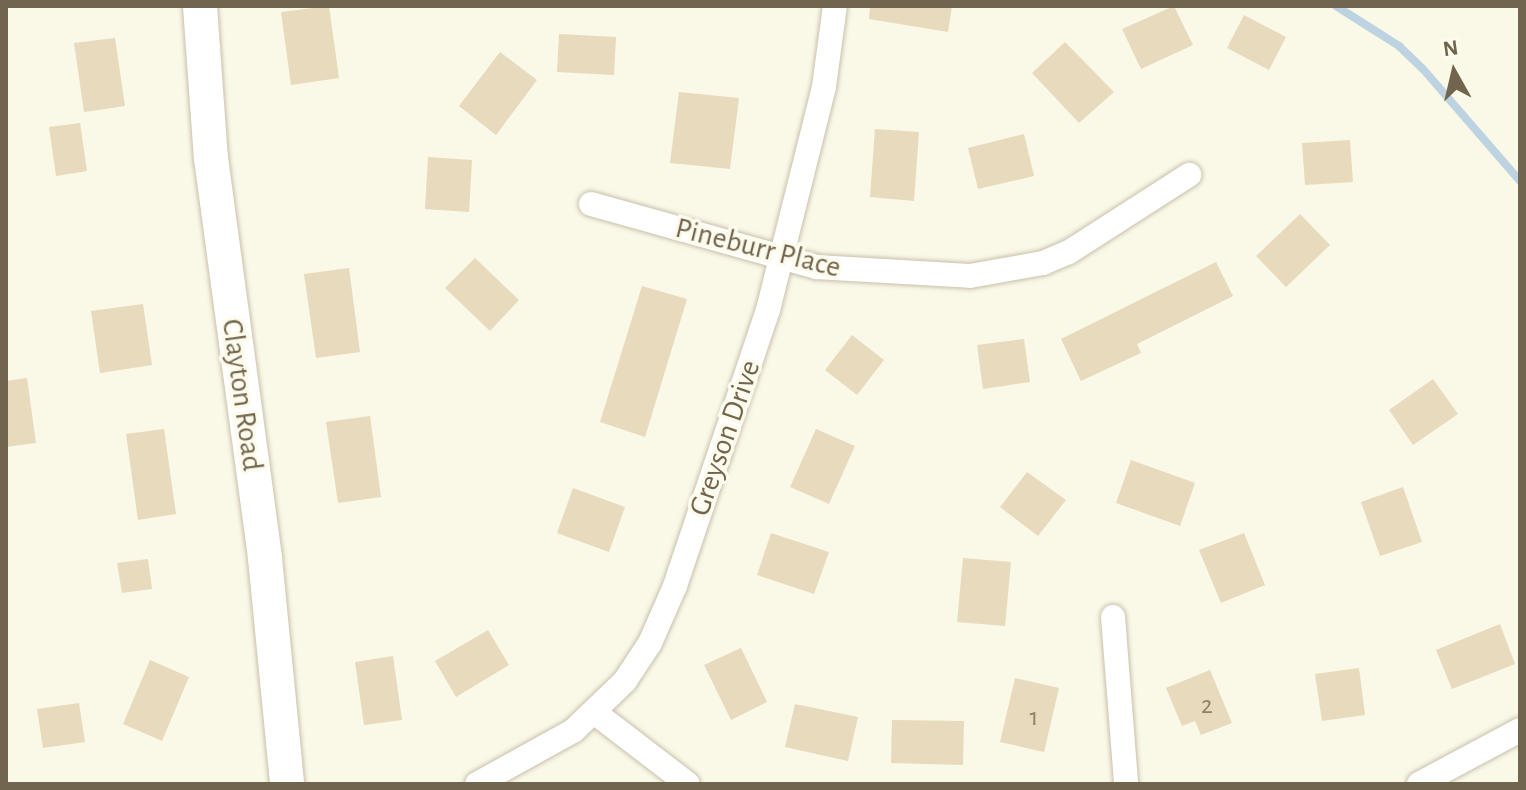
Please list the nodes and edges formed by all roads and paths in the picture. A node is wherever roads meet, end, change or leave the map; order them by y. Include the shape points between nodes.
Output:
1 (200, 6) edge
2 (835, 6) edge
3 (1189, 175) dead end
4 (591, 204) dead end
5 (782, 258) junction
6 (1113, 617) dead end
7 (594, 712) junction
8 (1520, 730) edge
9 (287, 784) edge
10 (477, 784) edge
11 (688, 784) edge
12 (1126, 784) edge
13 (1419, 784) edge

1 - 9 street, Clayton Road via 213,173 265,558
2 - 5 street, Greyson Drive via 824,87
3 - 5 street, Pineburr Place via 1069,252 1008,271 884,275
4 - 5 street, Pineburr Place
5 - 7 street, Greyson Drive via 675,586 638,665
6 - 12 street
7 - 10 street, Greyson Drive via 507,772
7 - 11 street
8 - 13 street

